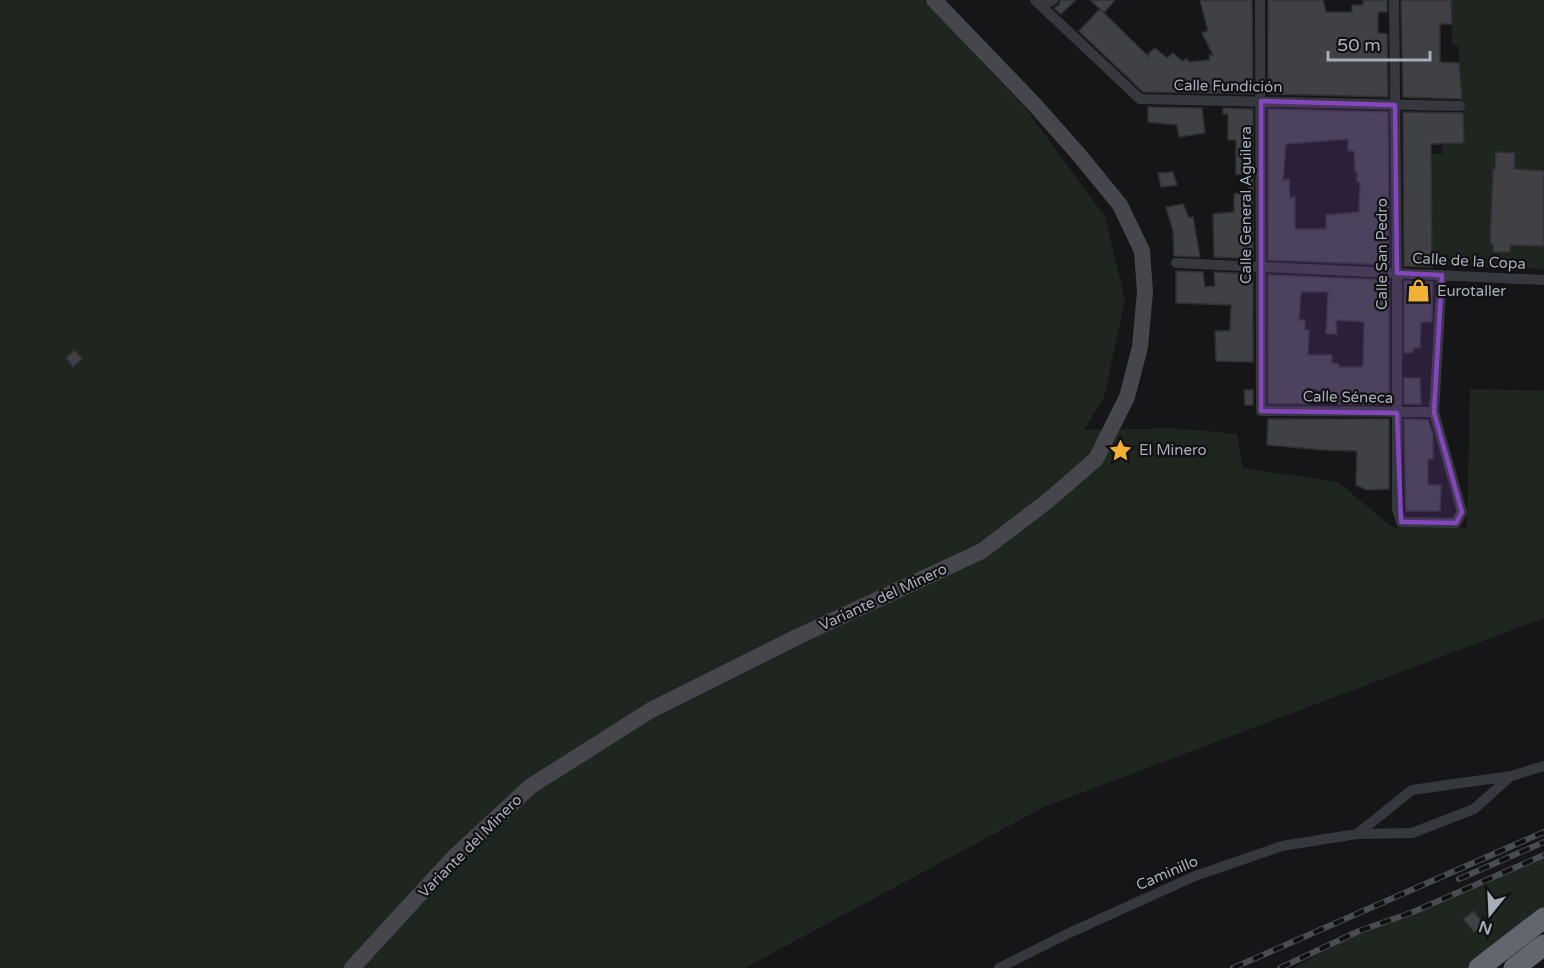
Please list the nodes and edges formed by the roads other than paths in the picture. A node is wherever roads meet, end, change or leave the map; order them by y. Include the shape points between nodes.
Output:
1 (934, 0) edge
2 (1053, 0) edge
3 (1260, 0) edge
4 (1394, 0) edge
5 (1038, 3) edge
6 (1261, 101) junction
7 (1395, 105) junction
8 (1460, 106) dead end
9 (1176, 263) dead end
10 (1260, 267) junction
11 (1397, 273) junction
12 (1442, 275) junction
13 (1544, 280) edge
14 (1261, 411) joint
15 (1397, 412) junction
16 (1434, 412) junction
17 (1544, 766) edge
18 (1511, 776) junction
19 (1357, 834) junction
20 (1544, 918) edge
21 (1544, 945) edge
22 (352, 968) edge
23 (999, 968) edge
24 (1479, 968) edge
25 (1514, 968) edge

1 - 22 street, Variante del Minero via 1035,105 1120,205 1142,251 1145,292 1140,347 1127,397 1096,459 982,550 651,710 531,786 454,857
2 - 5 street
3 - 6 street, Calle General Aguilera
4 - 7 street, Calle San Pedro
5 - 6 street, Calle Fundición via 1140,99
6 - 7 street, Calle Fundición
6 - 10 street, Calle General Aguilera
7 - 8 street, Calle Fundición
7 - 11 street, Calle San Pedro
9 - 10 street, Calle de la Copa
10 - 11 street, Calle de la Copa
10 - 14 street, Calle General Aguilera
11 - 12 street, Calle de la Copa
11 - 15 street, Calle San Pedro
12 - 13 street, Calle de la Copa
12 - 16 street
14 - 15 street, Calle Séneca
15 - 16 street, Calle Séneca
15 - 16 street, Calle San Pedro via 1397,509 1401,522 1456,523 1462,512
17 - 18 street, Caminillo
18 - 19 street, Caminillo via 1412,790
18 - 19 street, Caminillo via 1474,810 1412,833
19 - 23 street, Caminillo via 1282,846 1195,876
20 - 24 highway
21 - 25 highway

